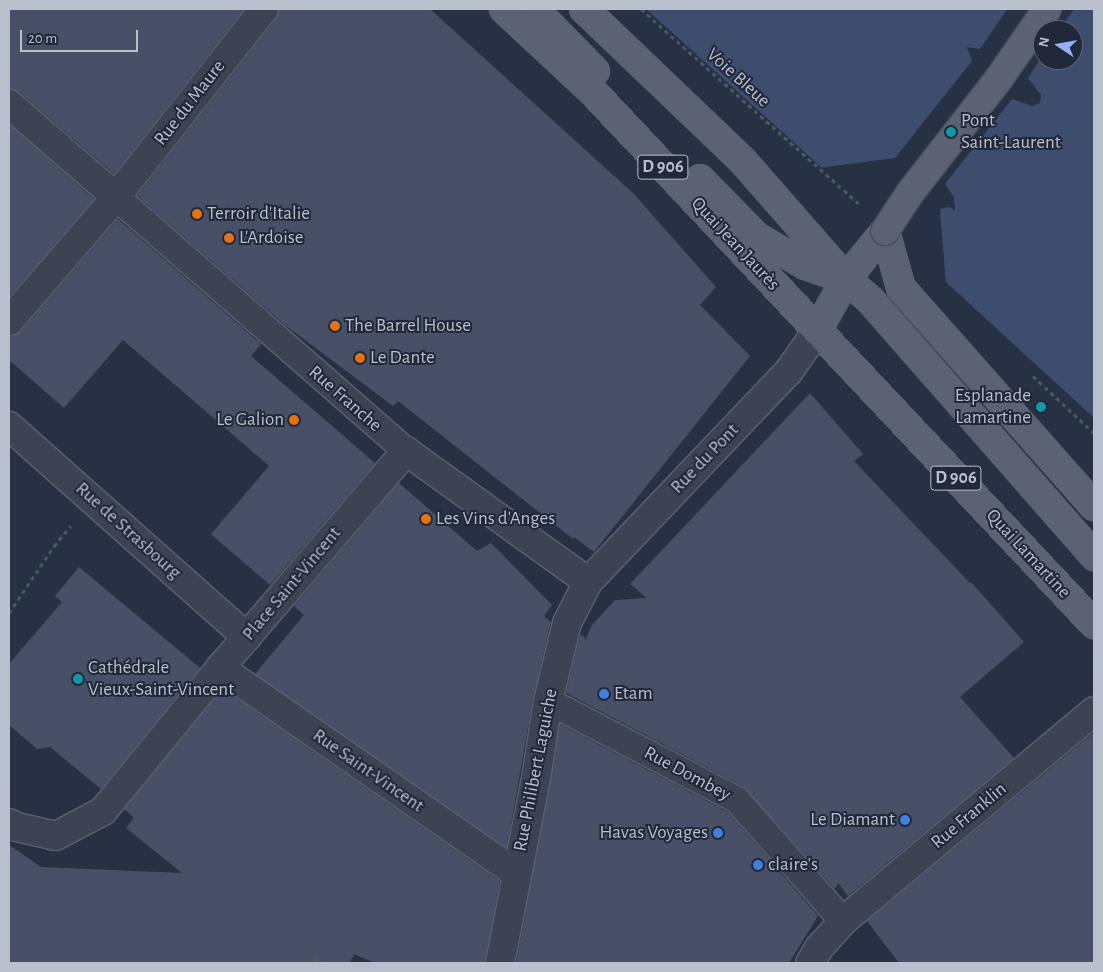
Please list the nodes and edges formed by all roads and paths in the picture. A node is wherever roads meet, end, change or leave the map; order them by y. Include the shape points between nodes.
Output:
1 (264, 9) edge
2 (504, 9) edge
3 (534, 9) edge
4 (584, 9) edge
5 (641, 9) edge
6 (1046, 9) edge
7 (9, 104) edge
8 (817, 168) dead end
9 (116, 197) junction
10 (885, 231) junction
11 (846, 279) junction
12 (9, 321) edge
13 (817, 331) junction
14 (1033, 376) dead end
15 (9, 426) edge
16 (1094, 433) edge
17 (406, 451) junction
18 (93, 500) junction
19 (1094, 506) edge
20 (1094, 556) edge
21 (588, 582) junction
22 (9, 613) edge
23 (1094, 624) edge
24 (247, 637) junction
25 (220, 668) junction
26 (548, 701) junction
27 (1094, 711) edge
28 (9, 823) edge
29 (517, 874) junction
30 (843, 921) junction
31 (314, 958) dead end
32 (325, 963) edge
33 (500, 963) edge
34 (810, 963) edge

1 - 9 street, Rue du Maure
2 - 13 main road, Quai Jean Jaurès / D 906 via 592,92
3 - 11 main road, D 906 via 757,237 805,265
4 - 11 main road, D 906 via 742,160
5 - 8 path, Voie Bleue
6 - 10 main road, bridge via 998,80 910,193
7 - 9 street
9 - 12 street, Rue du Maure
9 - 17 street, Rue Franche
10 - 11 main road
10 - 19 main road via 901,288
11 - 13 main road
11 - 20 main road, D 906 via 871,300
13 - 21 street, Rue du Pont via 789,371
13 - 23 main road, Quai Lamartine / D 906
14 - 16 path
15 - 18 street, Rue de Strasbourg
17 - 21 street, Rue Franche
17 - 24 street, Place Saint-Vincent
18 - 22 path via 54,546
18 - 24 street, Rue de Strasbourg
21 - 26 street, Rue Philibert Laguiche via 567,623
24 - 25 street, Place Saint-Vincent
25 - 28 street, Place Saint-Vincent via 103,811 56,836
25 - 29 street, Rue Saint-Vincent
26 - 29 street, Rue Philibert Laguiche
26 - 30 street, Rue Dombey via 737,800
27 - 30 street, Rue Franklin
29 - 33 street, Rue Philibert Laguiche
30 - 34 street, Rue Franklin
31 - 32 path

